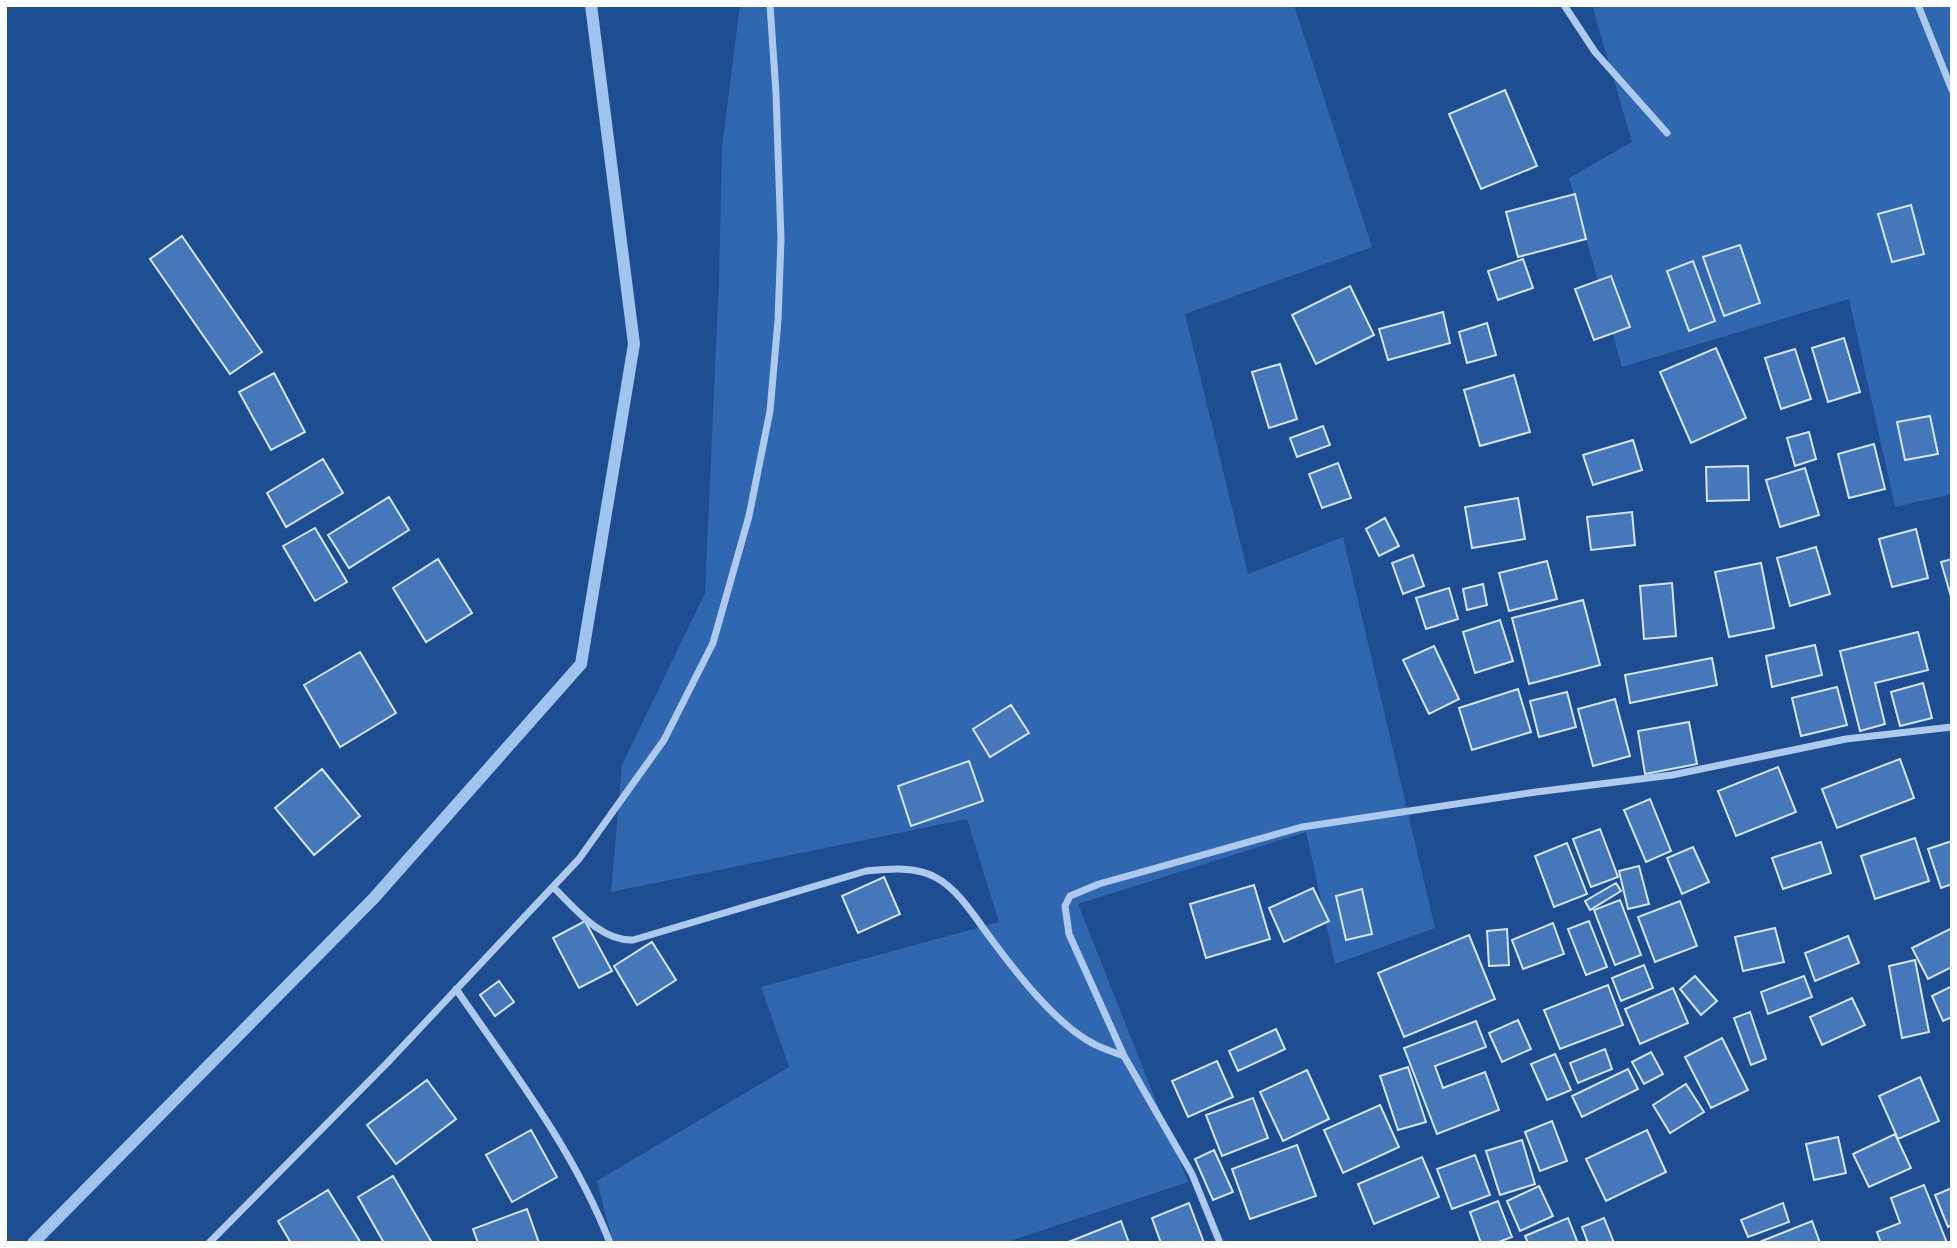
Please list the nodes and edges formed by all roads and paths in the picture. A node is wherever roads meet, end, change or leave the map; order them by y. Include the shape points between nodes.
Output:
1 (770, 5) edge
2 (1564, 5) edge
3 (1918, 5) edge
4 (1952, 90) edge
5 (1667, 133) dead end
6 (1952, 727) edge
7 (553, 887) junction
8 (456, 989) junction
9 (1124, 1056) junction
10 (209, 1243) edge
11 (610, 1243) edge
12 (1220, 1243) edge

1 - 7 street via 781,239 778,320 770,411 749,516 713,643 664,740 579,859
2 - 5 street via 1595,52
3 - 4 street
6 - 9 street via 1846,739 1672,775 1303,827 1082,890 1070,896 1065,906 1067,926
7 - 8 street
7 - 9 street via 604,933 632,940 866,872 896,869 933,875 968,907 1010,965 1076,1033
8 - 10 street
8 - 11 street via 550,1124
9 - 12 street via 1192,1174

